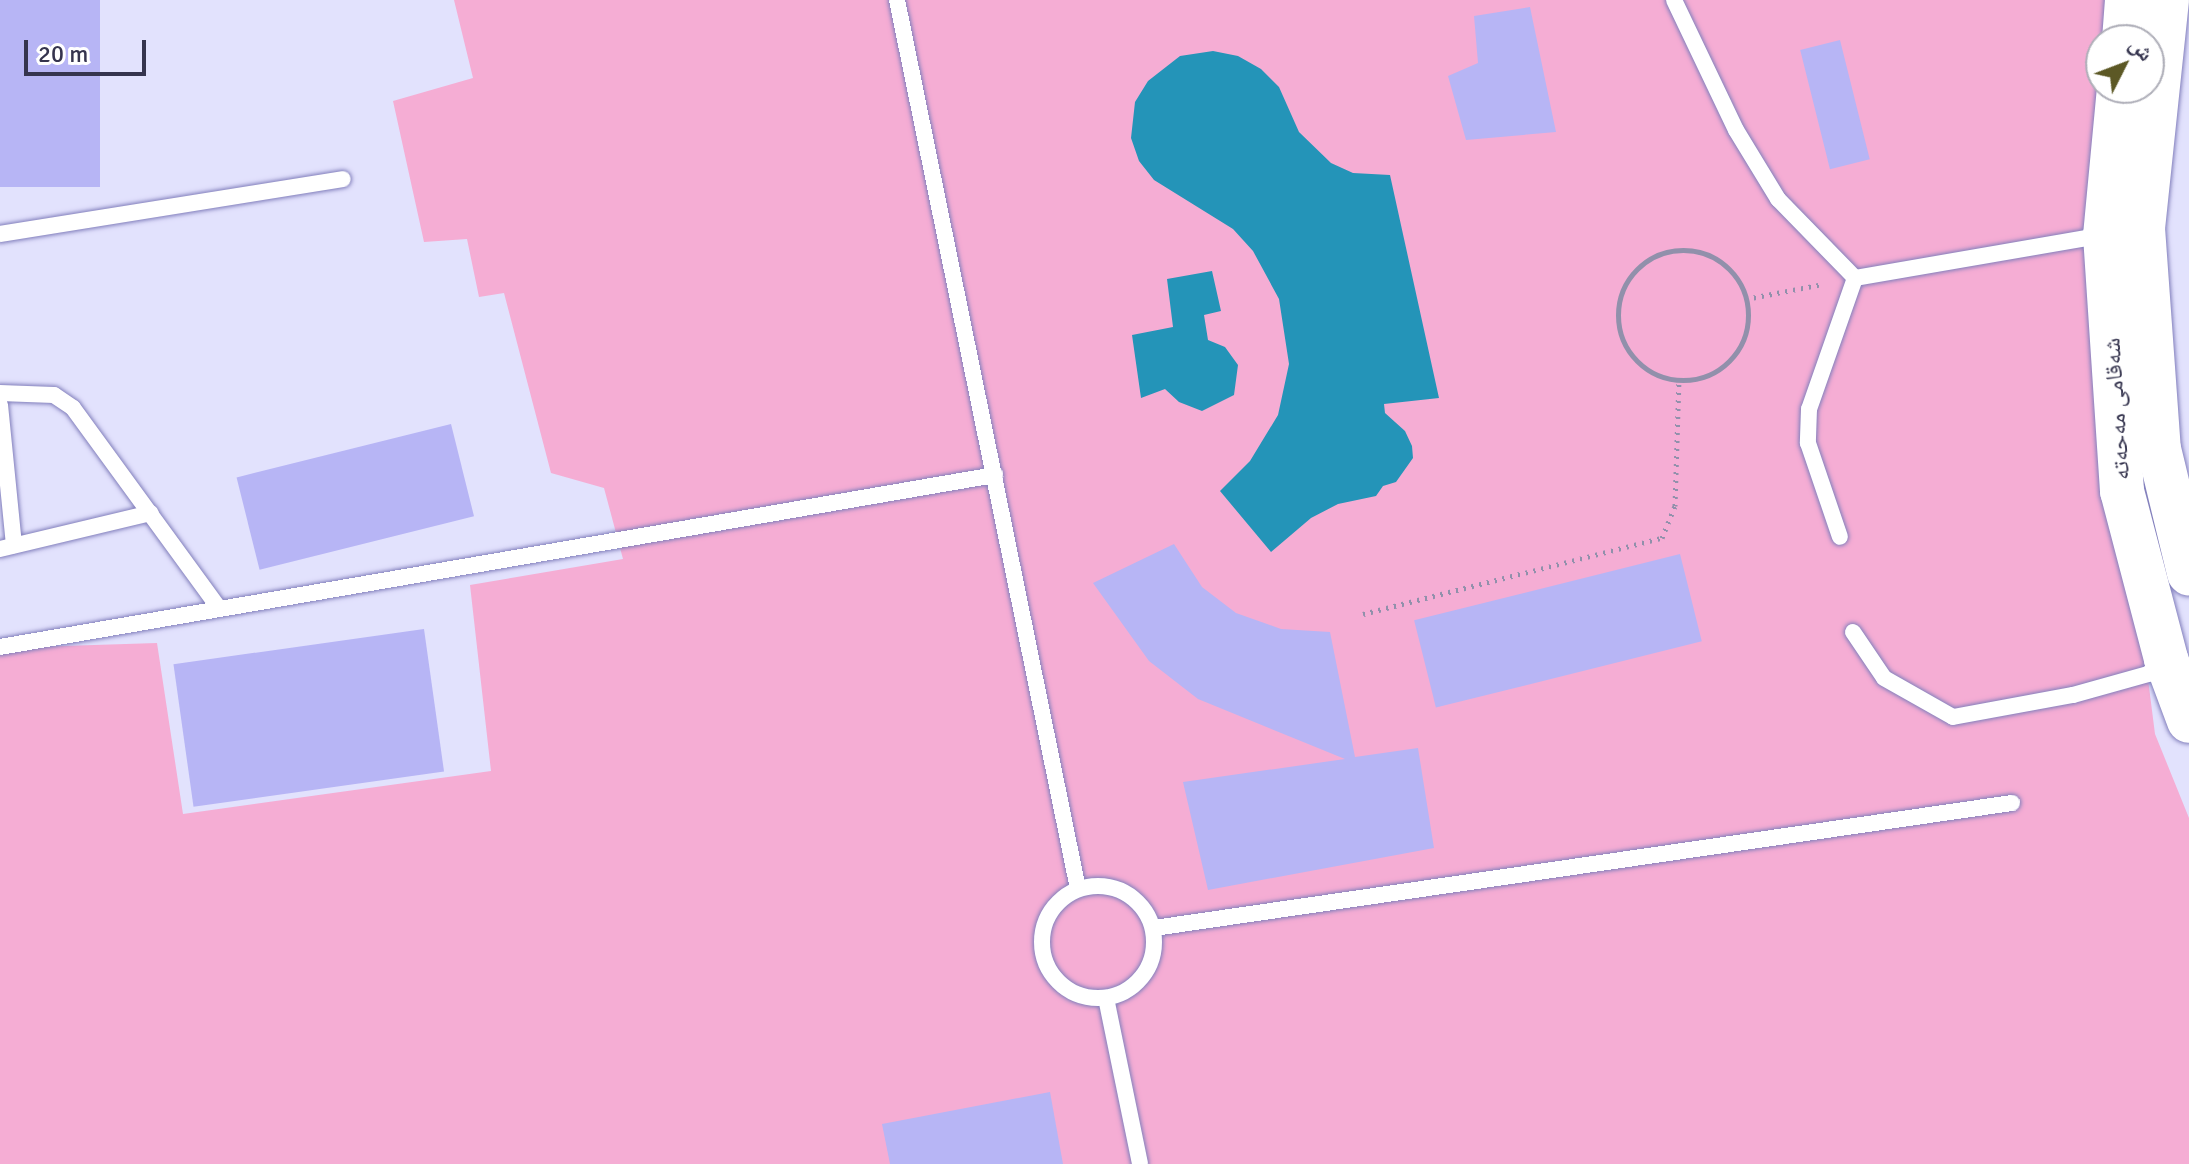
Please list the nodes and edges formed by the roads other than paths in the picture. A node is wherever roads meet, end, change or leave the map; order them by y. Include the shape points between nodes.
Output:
1 (897, 0) edge
2 (1674, 0) edge
3 (2127, 0) edge
4 (2167, 0) edge
5 (2125, 24) edge
6 (2117, 104) edge
7 (343, 179) dead end
8 (0, 234) edge
9 (2105, 235) junction
10 (1855, 278) junction
11 (0, 393) edge
12 (0, 405) edge
13 (995, 475) junction
14 (151, 513) junction
15 (1840, 537) dead end
16 (7, 547) edge
17 (2189, 573) edge
18 (219, 608) junction
19 (1853, 632) dead end
20 (0, 647) edge
21 (2166, 659) junction
22 (2189, 721) edge
23 (2012, 803) dead end
24 (1078, 889) junction
25 (1154, 928) junction
26 (1106, 998) junction
27 (1140, 1164) edge

1 - 13 lane
2 - 10 lane via 1736,130 1778,199
3 - 5 main road
4 - 17 main road, شەقامی مەحەتە via 2143,228 2159,449
6 - 9 main road, شەقامی مەحەتە
7 - 8 lane
9 - 10 lane
9 - 21 main road, شەقامی مەحەتە via 2122,491
10 - 15 lane via 1809,409 1808,443
11 - 14 lane via 54,395 73,408
12 - 16 lane
13 - 18 lane
13 - 24 lane
14 - 16 lane
14 - 18 lane
18 - 20 lane
19 - 21 lane via 1884,678 1953,717 2073,695 2148,674
21 - 22 main road, شەقامی مەحەتە
23 - 25 lane
24 - 25 lane via 1115,887 1133,896
24 - 26 lane via 1050,911 1043,929 1046,965 1071,991
25 - 26 lane via 1150,966 1139,981
26 - 27 lane

